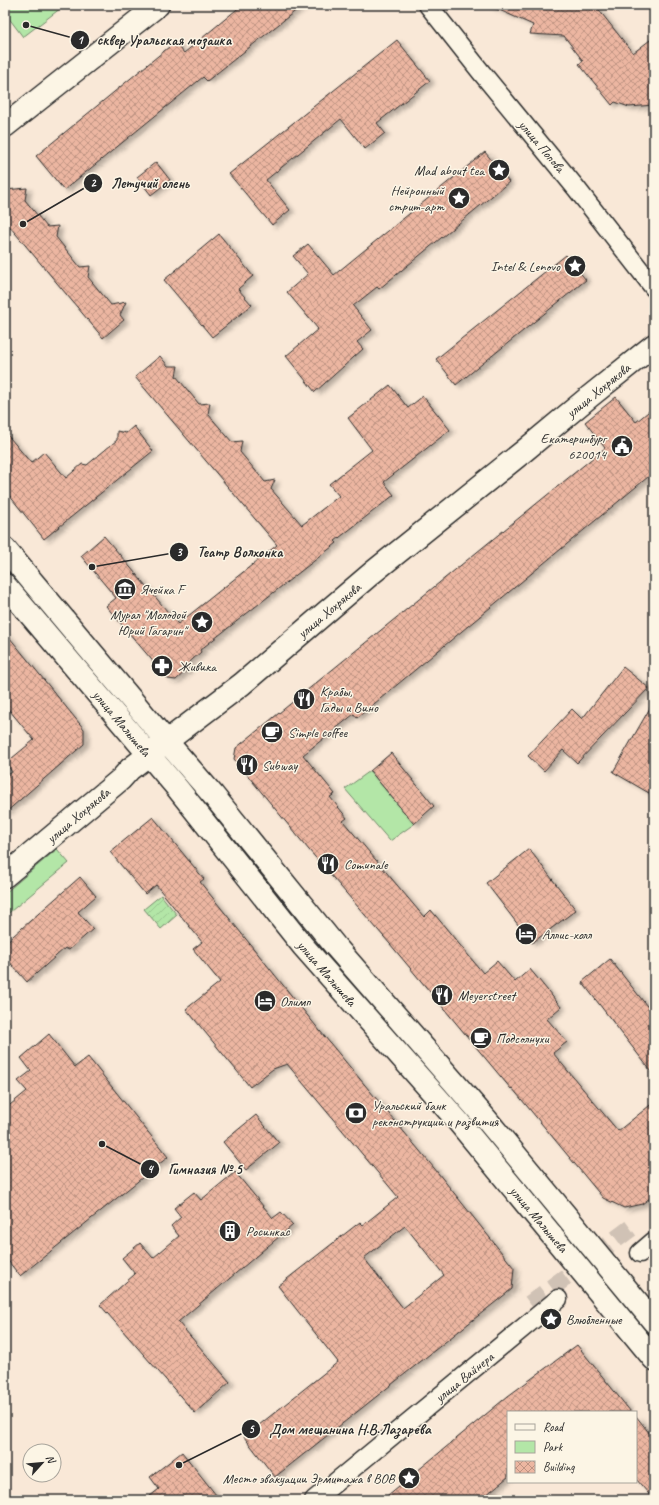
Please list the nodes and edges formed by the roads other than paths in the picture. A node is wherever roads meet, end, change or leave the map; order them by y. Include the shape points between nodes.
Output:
1 (158, 5) edge
2 (428, 5) edge
3 (5, 126) edge
4 (654, 288) edge
5 (654, 345) edge
6 (5, 549) edge
7 (5, 584) edge
8 (166, 742) junction
9 (148, 755) junction
10 (5, 876) edge
11 (654, 1241) edge
12 (640, 1253) dead end
13 (558, 1299) dead end
14 (654, 1322) edge
15 (654, 1359) edge
16 (314, 1500) edge

1 - 3 main road
2 - 4 street, улица Попова
5 - 8 main road, улица Хохрякова via 372,573 242,684
6 - 8 main road, улица Малышева
7 - 9 main road, улица Малышева
8 - 9 main road, улица Хохрякова
8 - 14 main road, улица Малышева via 213,795 336,947 486,1119
9 - 10 main road, улица Хохрякова
9 - 15 main road, улица Малышева via 303,946 457,1120
11 - 12 street
13 - 16 street, улица Вайнера

